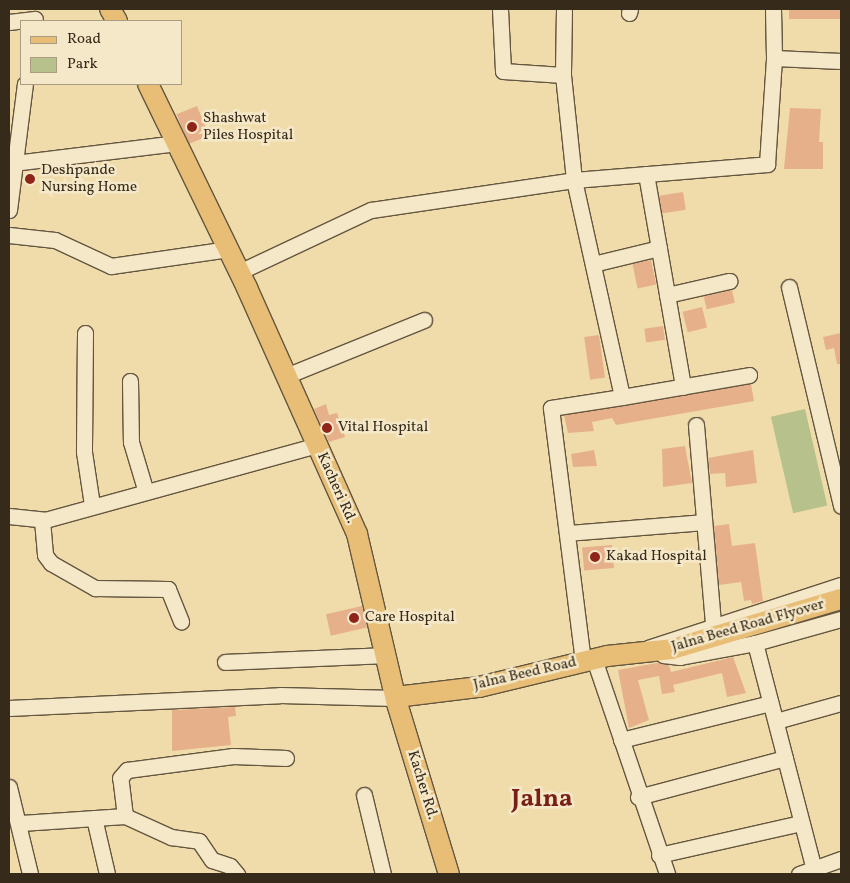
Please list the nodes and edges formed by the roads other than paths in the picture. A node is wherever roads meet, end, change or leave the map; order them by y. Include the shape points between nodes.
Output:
1 (110, 9) edge
2 (500, 9) edge
3 (564, 9) edge
4 (773, 9) edge
5 (36, 16) edge
6 (116, 20) edge
7 (9, 22) edge
8 (774, 58) junction
9 (841, 61) edge
10 (563, 75) junction
11 (25, 85) edge
12 (148, 85) edge
13 (178, 144) junction
14 (14, 163) junction
15 (646, 174) junction
16 (574, 180) junction
17 (10, 187) edge
18 (9, 210) edge
19 (9, 235) edge
20 (659, 248) junction
21 (229, 250) junction
22 (593, 264) junction
23 (243, 280) junction
24 (729, 282) dead end
25 (789, 287) dead end
26 (667, 294) junction
27 (424, 320) dead end
28 (85, 333) dead end
29 (749, 375) dead end
30 (286, 376) junction
31 (130, 381) dead end
32 (683, 387) junction
33 (622, 397) junction
34 (696, 425) dead end
35 (317, 445) junction
36 (145, 490) junction
37 (92, 505) junction
38 (841, 506) edge
39 (9, 516) edge
40 (42, 520) junction
41 (704, 522) junction
42 (567, 533) junction
43 (841, 585) edge
44 (841, 600) edge
45 (841, 619) edge
46 (181, 621) dead end
47 (713, 625) junction
48 (755, 643) junction
49 (648, 651) junction
50 (386, 655) junction
51 (588, 660) junction
52 (225, 662) dead end
53 (396, 697) junction
54 (770, 703) junction
55 (841, 703) edge
56 (9, 708) edge
57 (776, 721) junction
58 (621, 740) junction
59 (286, 758) dead end
60 (785, 758) junction
61 (9, 787) edge
62 (364, 795) dead end
63 (638, 797) junction
64 (125, 816) junction
65 (94, 818) junction
66 (21, 823) junction
67 (801, 823) junction
68 (659, 855) junction
69 (841, 859) edge
70 (809, 873) edge
71 (30, 874) edge
72 (107, 874) edge
73 (237, 874) edge
74 (384, 874) edge
75 (449, 874) edge
76 (667, 874) edge

1 - 6 main road
2 - 10 street via 502,71
3 - 10 street
4 - 8 street
5 - 7 street
8 - 9 street
8 - 15 street via 767,164
10 - 16 street
11 - 14 street
12 - 13 main road, Kacheri Rd.
13 - 14 street
13 - 21 main road, Kacheri Rd.
14 - 17 street
15 - 16 street
15 - 20 street
16 - 22 street
16 - 23 street via 365,213
17 - 18 street
19 - 21 street via 55,240 111,266
20 - 22 street
20 - 26 street
21 - 23 main road, Kacheri Rd.
22 - 33 street
23 - 30 main road, Kacheri Rd.
24 - 26 street
25 - 38 street
26 - 32 street
27 - 30 street
28 - 37 street via 84,452
29 - 32 street
30 - 35 main road, Kacheri Rd.
31 - 36 street via 131,442
32 - 33 street
33 - 42 street via 551,408
34 - 41 street
35 - 36 street
35 - 50 main road, Kacheri Rd. via 357,534
36 - 37 street
37 - 40 street
39 - 40 street
40 - 46 street via 44,551 50,563 95,588 168,589
41 - 42 street
41 - 47 street
42 - 51 street
43 - 47 street
44 - 49 main road, Jalna Beed Road Flyover via 688,644
45 - 48 street
47 - 49 street
48 - 49 street via 680,657
48 - 54 street
49 - 51 main road, Jalna Beed Road
50 - 52 street
50 - 53 main road, Kacheri Rd.
51 - 53 main road, Jalna Beed Road via 479,687
51 - 58 street
53 - 56 street via 280,696
53 - 75 main road, Kacher Rd.
54 - 57 street
54 - 58 street
55 - 57 street
57 - 60 street
58 - 63 street
59 - 64 street via 233,756 127,770 120,778
60 - 63 street
60 - 67 street
61 - 66 street
62 - 74 street
63 - 68 street
64 - 65 street
64 - 73 street via 171,837 199,841 212,860 230,866
65 - 66 street
65 - 72 street
66 - 71 street
67 - 68 street
67 - 70 street
68 - 76 street
69 - 70 street

